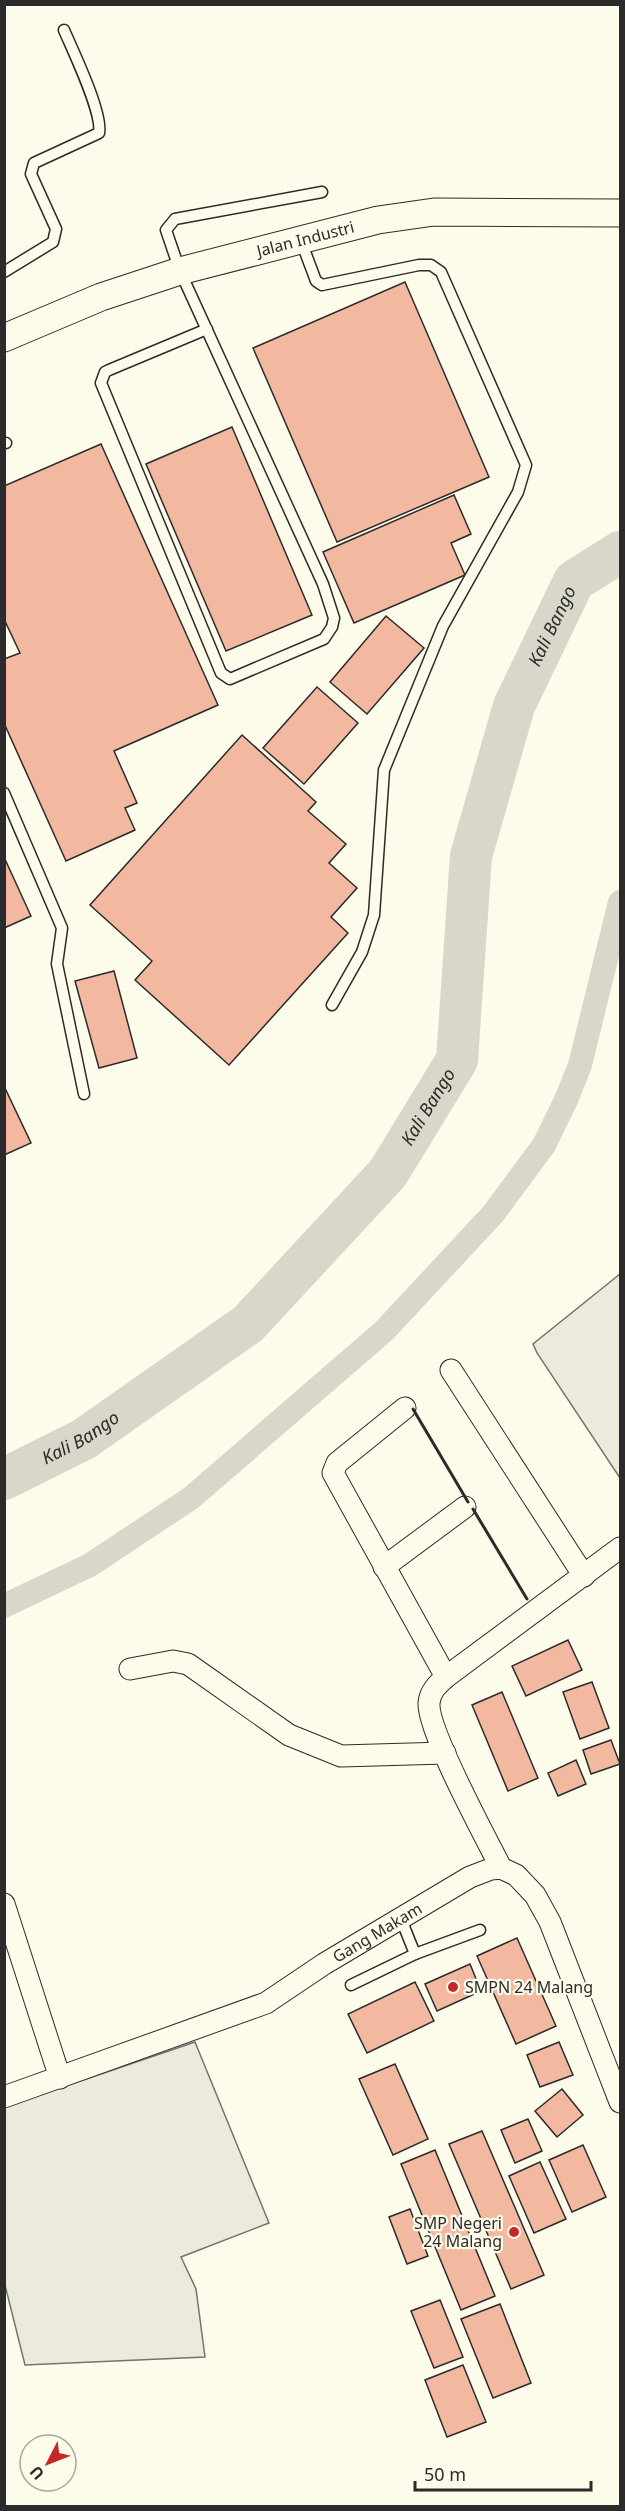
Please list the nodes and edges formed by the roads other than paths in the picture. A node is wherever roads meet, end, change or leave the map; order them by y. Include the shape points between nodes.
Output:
1 (64, 30) dead end
2 (322, 192) dead end
3 (621, 213) edge
4 (301, 241) junction
5 (180, 271) junction
6 (4, 272) edge
7 (207, 329) junction
8 (4, 338) edge
9 (4, 793) edge
10 (332, 1005) dead end
11 (84, 1094) dead end
12 (451, 1370) dead end
13 (405, 1408) dead end
14 (465, 1508) dead end
15 (621, 1548) edge
16 (384, 1567) junction
17 (584, 1576) junction
18 (130, 1670) dead end
19 (446, 1677) junction
20 (445, 1753) junction
21 (501, 1868) junction
22 (4, 1904) edge
23 (401, 1919) junction
24 (480, 1930) dead end
25 (415, 1954) junction
26 (351, 1985) dead end
27 (60, 2078) junction
28 (4, 2097) edge
29 (621, 2102) edge

1 - 6 lane via 96,107 99,133 34,163 31,174 56,229 53,242
2 - 5 lane via 175,219 166,230
3 - 4 street, Jalan Industri via 434,212 378,220
4 - 5 street, Jalan Industri
4 - 10 lane via 316,281 322,285 419,265 441,272 526,465 518,492 443,626 384,770 374,915 362,952
5 - 7 lane
5 - 8 street, Jalan Industri via 101,297
7 - 7 lane via 323,584 334,618 329,632 315,644 230,679 221,673 101,383 105,372
9 - 11 lane via 62,928 57,963
12 - 17 street
13 - 16 street via 337,1463 333,1473
14 - 16 street
15 - 17 street
16 - 19 street
17 - 19 street
18 - 20 street via 173,1661 188,1664 289,1735 341,1756
19 - 20 street via 435,1687 428,1706
20 - 21 street
21 - 23 street, Gang Makam via 470,1876
21 - 29 street via 525,1883 542,1906
22 - 27 street
23 - 25 lane
23 - 27 street, Gang Makam via 266,2003
24 - 25 lane
25 - 26 lane
27 - 28 street, Gang Makam

